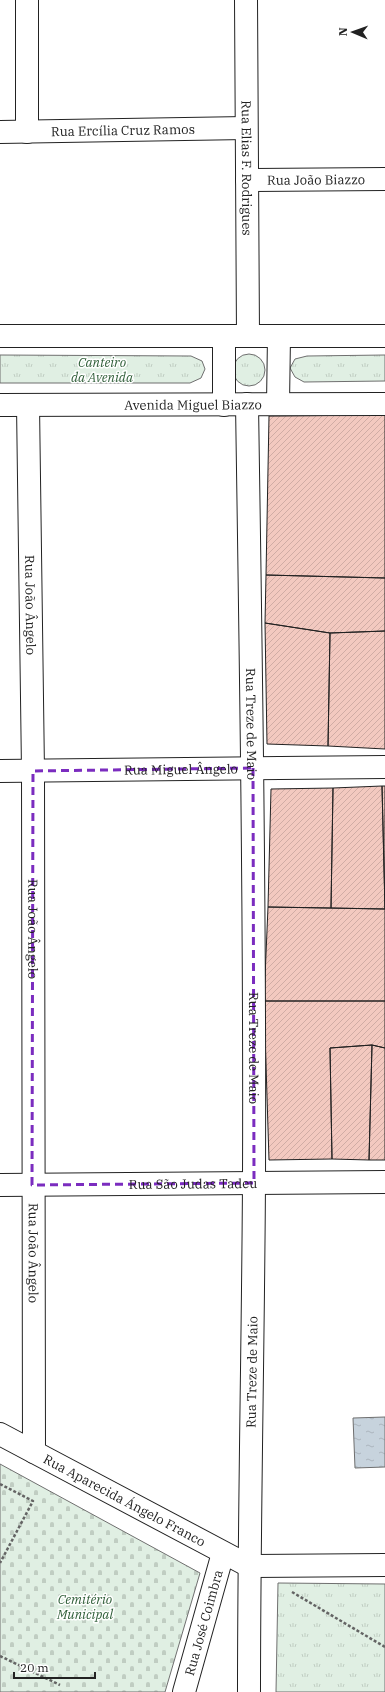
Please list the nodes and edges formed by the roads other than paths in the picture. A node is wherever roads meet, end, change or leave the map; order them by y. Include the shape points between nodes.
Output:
1 (27, 0) edge
2 (246, 0) edge
3 (246, 128) junction
4 (0, 132) edge
5 (27, 132) junction
6 (385, 179) edge
7 (247, 180) junction
8 (0, 336) edge
9 (224, 336) junction
10 (248, 336) junction
11 (280, 336) junction
12 (385, 336) edge
13 (247, 404) junction
14 (278, 404) junction
15 (385, 404) edge
16 (28, 405) junction
17 (224, 405) junction
18 (0, 406) edge
19 (385, 767) edge
20 (253, 768) junction
21 (0, 771) edge
22 (33, 771) junction
23 (385, 1182) edge
24 (254, 1183) junction
25 (0, 1185) edge
26 (32, 1185) junction
27 (0, 1434) edge
28 (34, 1452) junction
29 (224, 1553) junction
30 (385, 1565) edge
31 (249, 1566) junction
32 (184, 1692) edge
33 (249, 1692) edge

1 - 5 street
2 - 3 street, Rua Elias F. Rodrigues
3 - 5 street, Rua Ercília Cruz Ramos
3 - 7 street, Rua Elias F. Rodrigues
4 - 5 street, Rua Ercília Cruz Ramos
6 - 7 street, Rua João Biazzo
7 - 10 street, Rua Elias F. Rodrigues
8 - 9 street
9 - 10 street
9 - 17 street
10 - 11 street
11 - 12 street
11 - 14 street
13 - 14 street, Avenida Miguel Biazzo
13 - 17 street, Avenida Miguel Biazzo
13 - 20 street, Rua Treze de Maio
14 - 15 street, Avenida Miguel Biazzo
16 - 17 street, Avenida Miguel Biazzo
16 - 18 street, Avenida Miguel Biazzo
16 - 22 street, Rua João Ângelo
19 - 20 street, Rua Miguel Ângelo
20 - 22 street, Rua Miguel Ângelo
20 - 24 street, Rua Treze de Maio
21 - 22 street, Rua Miguel Ângelo
22 - 26 street, Rua João Ângelo
23 - 24 street, Rua São Judas Tadeu
24 - 26 street, Rua São Judas Tadeu
24 - 31 street, Rua Treze de Maio
25 - 26 street, Rua São Judas Tadeu
26 - 28 street, Rua João Ângelo
27 - 28 street, Rua Aparecida Ángelo Franco
28 - 29 street, Rua Aparecida Ángelo Franco
29 - 31 street, Rua Aparecida Ángelo Franco
29 - 32 street, Rua José Coimbra
30 - 31 street
31 - 33 street, Rua Treze de Maio

